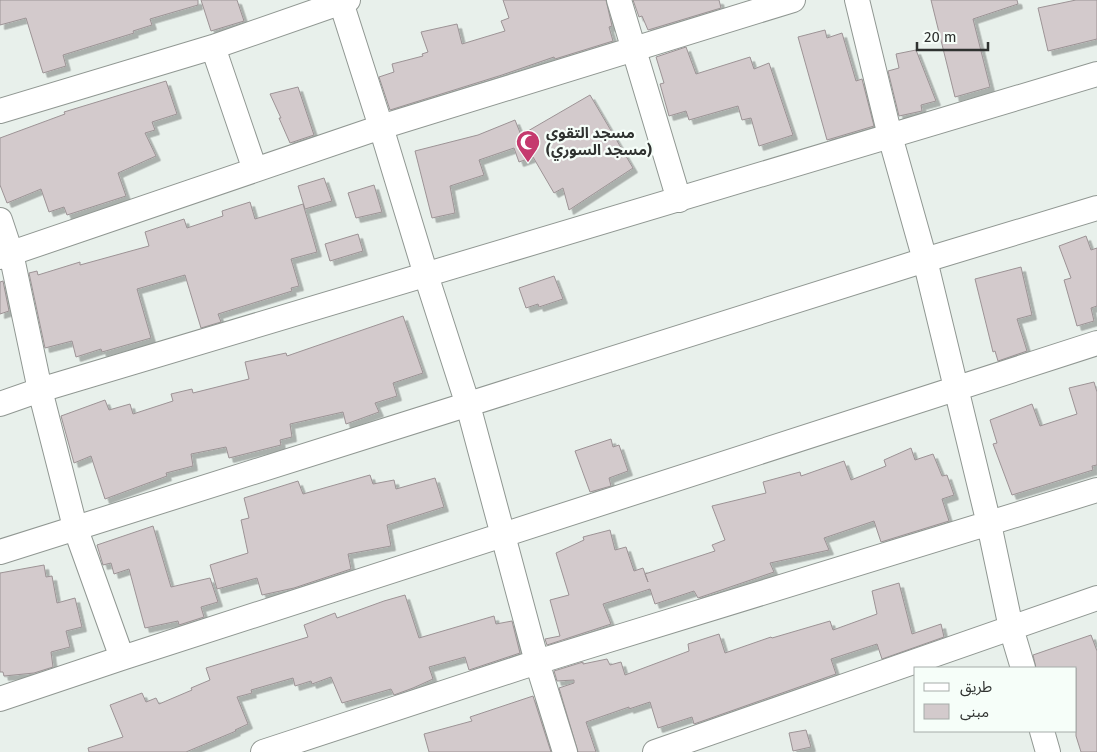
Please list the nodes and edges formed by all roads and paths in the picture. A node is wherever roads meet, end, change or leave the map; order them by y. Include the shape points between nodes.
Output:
1 (619, 0) edge
2 (793, 0) edge
3 (857, 0) edge
4 (345, 1) edge
5 (213, 47) junction
6 (634, 49) junction
7 (1097, 74) edge
8 (0, 111) edge
9 (381, 127) junction
10 (890, 136) junction
11 (255, 170) junction
12 (679, 200) junction
13 (1097, 208) edge
14 (0, 220) edge
15 (6, 255) edge
16 (925, 260) junction
17 (426, 275) junction
18 (1097, 343) edge
19 (956, 389) junction
20 (40, 390) junction
21 (0, 404) edge
22 (468, 405) junction
23 (1097, 490) edge
24 (989, 524) junction
25 (75, 527) junction
26 (504, 535) junction
27 (0, 552) edge
28 (1097, 598) edge
29 (1011, 628) junction
30 (122, 658) junction
31 (537, 662) junction
32 (1023, 667) edge
33 (0, 699) edge
34 (1042, 732) edge
35 (263, 752) edge
36 (564, 752) edge
37 (654, 752) edge
38 (1048, 752) edge

1 - 6 street
2 - 6 street
3 - 10 street
4 - 5 street
4 - 9 street
5 - 8 street
5 - 11 street
6 - 9 street
6 - 12 street
7 - 10 street
9 - 11 street
9 - 17 street
10 - 12 street
10 - 16 street
11 - 15 street
12 - 17 street
13 - 16 street
14 - 15 street
15 - 20 street
16 - 19 street
16 - 22 street
17 - 20 street
17 - 22 street
18 - 19 street
19 - 24 street
19 - 26 street
20 - 21 street
20 - 25 street
22 - 25 street
22 - 26 street
23 - 24 street
24 - 29 street
24 - 31 street
25 - 27 street
25 - 30 street
26 - 30 street
26 - 31 street
28 - 29 street
29 - 32 street
29 - 37 street
30 - 33 street
31 - 35 street
31 - 36 street
34 - 38 street

